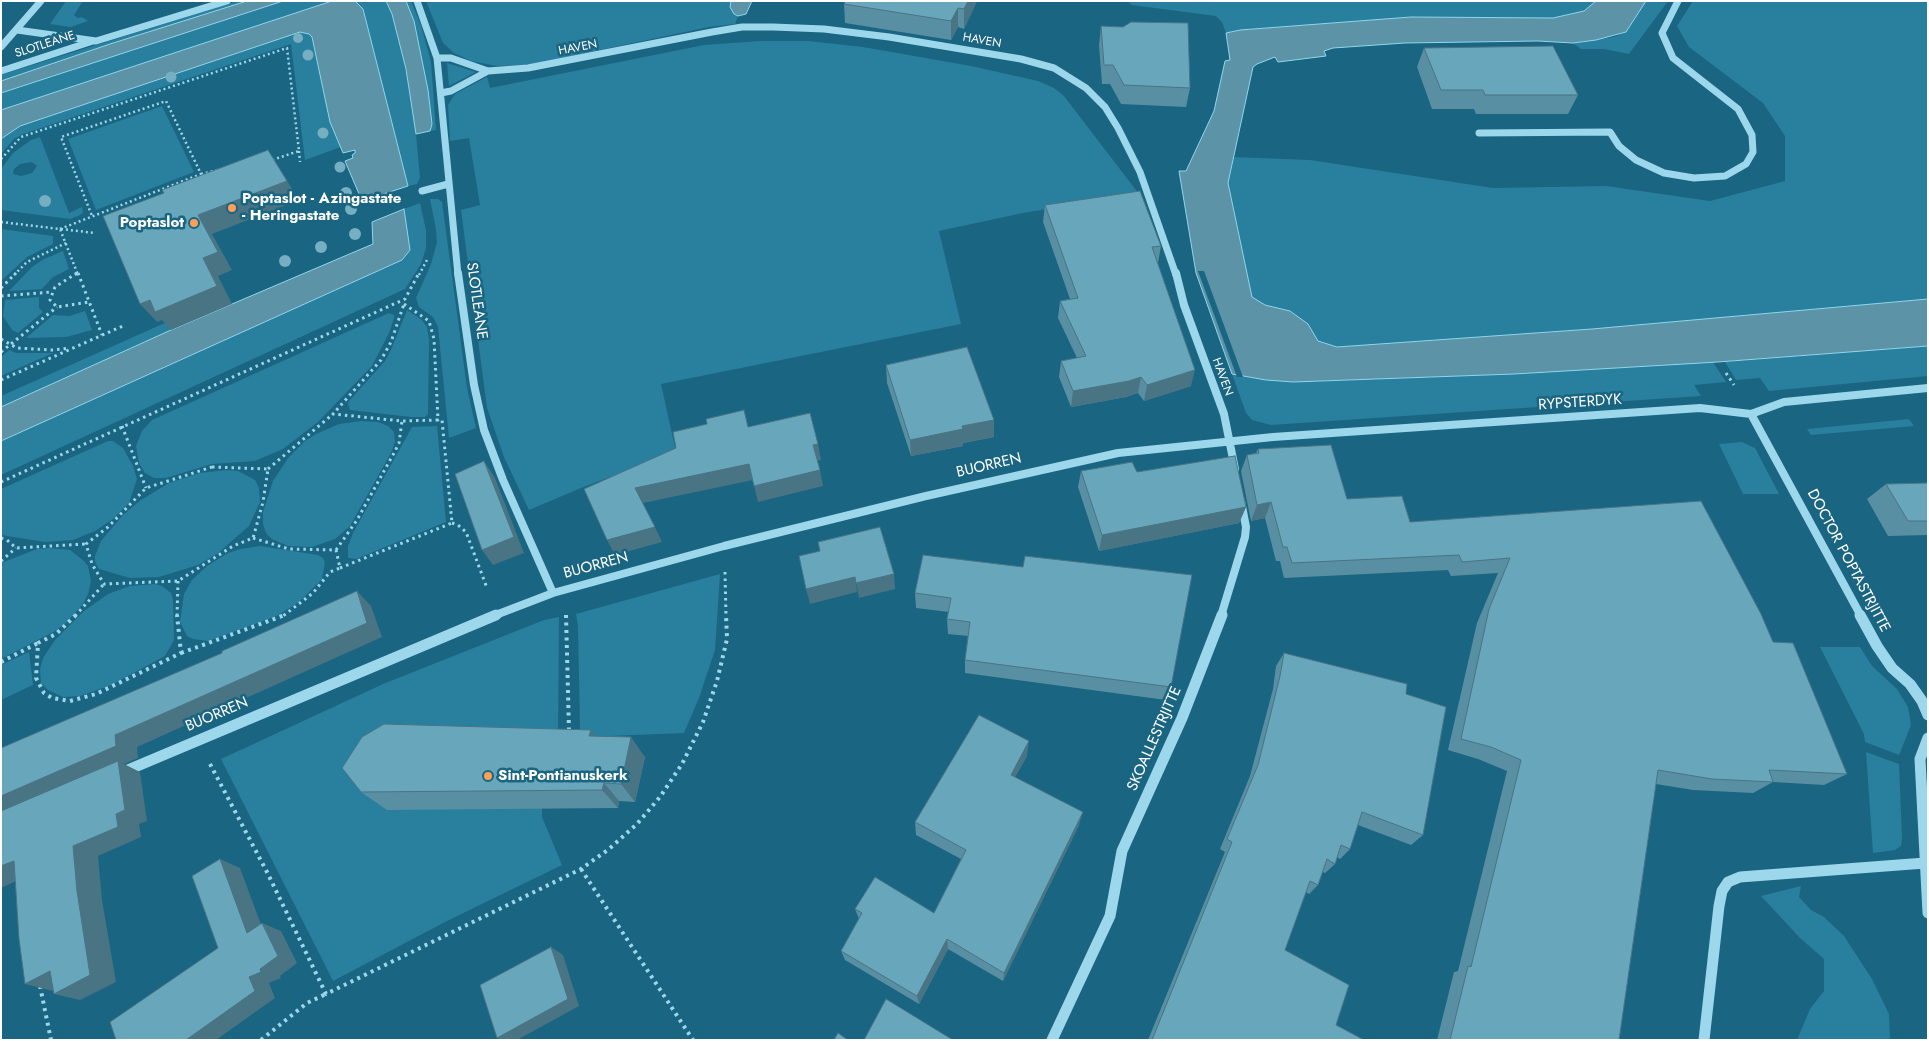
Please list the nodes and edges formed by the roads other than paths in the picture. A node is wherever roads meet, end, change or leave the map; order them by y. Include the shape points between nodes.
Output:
1 (41, 1) edge
2 (227, 1) edge
3 (417, 1) edge
4 (1678, 1) edge
5 (17, 30) junction
6 (96, 41) junction
7 (1, 47) edge
8 (437, 58) junction
9 (1, 71) edge
10 (488, 71) junction
11 (441, 94) junction
12 (1479, 133) dead end
13 (448, 184) junction
14 (422, 191) dead end
15 (1928, 388) edge
16 (1751, 414) junction
17 (1230, 442) junction
18 (1236, 475) edge
19 (1239, 491) edge
20 (553, 593) junction
21 (1928, 715) edge
22 (1928, 738) edge
23 (109, 778) edge
24 (1925, 863) junction
25 (1928, 913) edge
26 (1052, 1040) edge
27 (1704, 1040) edge

1 - 5 street
2 - 6 street, SLOTLEANE
3 - 8 street, SLOTLEANE
4 - 12 street via 1662,33 1673,58 1738,109 1752,135 1753,152 1746,164 1725,176 1694,178 1664,173 1636,160 1619,146 1610,132
5 - 6 street, SLOTLEANE
5 - 7 street
6 - 9 street, SLOTLEANE
8 - 10 street, HAVEN via 451,58
8 - 11 street, SLOTLEANE
10 - 11 street, HAVEN
10 - 17 street, HAVEN via 528,68 727,30 773,27 889,37 1012,57 1054,68 1079,83 1105,107 1140,172 1224,414
11 - 13 street, SLOTLEANE
13 - 14 street
13 - 20 street, SLOTLEANE via 474,385 484,430
15 - 16 street, RYPSTERDYK via 1784,402
16 - 17 street, RYPSTERDYK via 1700,408
16 - 21 street, DOCTOR POPTASTRJITTE via 1876,646 1892,668 1910,684
17 - 18 street
17 - 20 street, BUORREN via 1118,453 724,546
19 - 26 street, SKOALLESTRJITTE via 1245,537 1218,628 1182,718 1122,851 1110,916
20 - 23 street, BUORREN
22 - 24 street via 1920,759
24 - 25 street
24 - 27 street via 1740,877 1728,882 1722,890 1719,906

